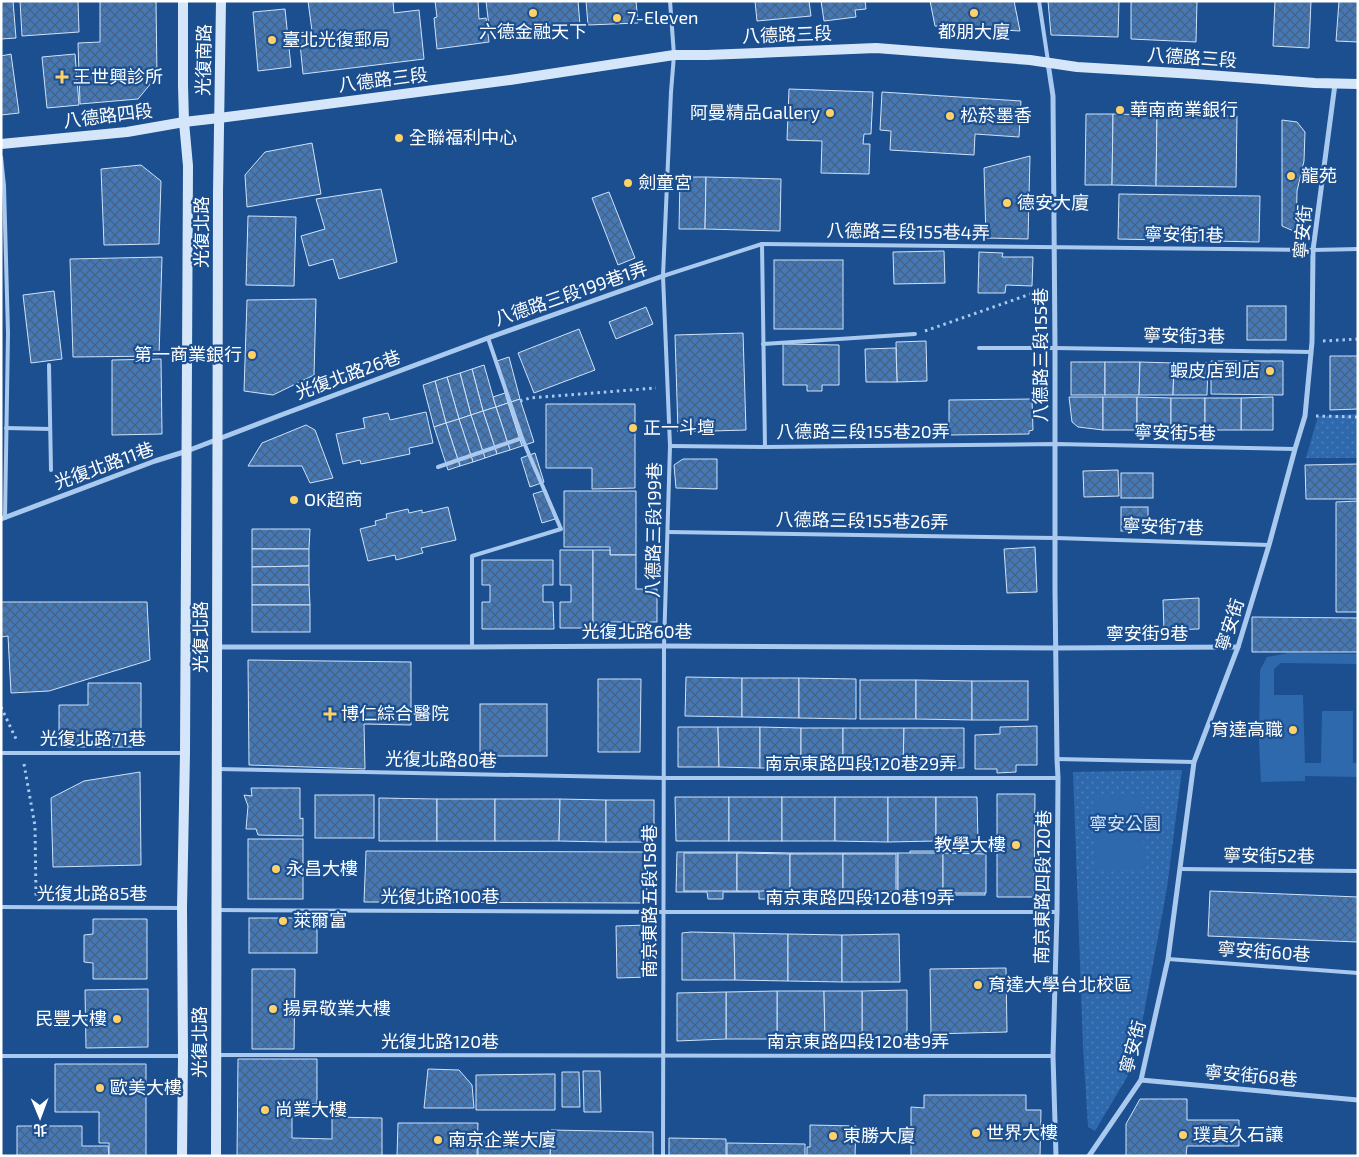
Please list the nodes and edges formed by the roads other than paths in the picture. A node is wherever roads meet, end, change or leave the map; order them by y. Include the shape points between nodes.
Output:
1 (183, 1) edge
2 (221, 1) edge
3 (670, 1) edge
4 (1039, 1) edge
5 (674, 55) junction
6 (1048, 63) junction
7 (1335, 84) junction
8 (1358, 84) edge
9 (219, 118) junction
10 (184, 122) junction
11 (1, 144) edge
12 (1, 156) edge
13 (762, 244) junction
14 (1054, 247) junction
15 (1358, 249) edge
16 (1313, 250) junction
17 (663, 276) junction
18 (1, 333) edge
19 (8, 333) junction
20 (915, 334) road end
21 (488, 338) junction
22 (763, 344) junction
23 (980, 348) dead end
24 (1056, 348) junction
25 (1311, 352) junction
26 (49, 365) dead end
27 (4, 418) edge
28 (6, 428) junction
29 (50, 429) junction
30 (522, 438) junction
31 (218, 440) junction
32 (1056, 444) junction
33 (670, 446) junction
34 (765, 447) junction
35 (1295, 449) junction
36 (187, 451) junction
37 (438, 467) dead end
38 (51, 470) dead end
39 (3, 518) edge
40 (668, 532) junction
41 (1056, 538) junction
42 (1269, 545) junction
43 (664, 646) junction
44 (217, 647) junction
45 (472, 647) junction
46 (1238, 647) junction
47 (1056, 648) junction
48 (1, 753) edge
49 (185, 753) junction
50 (1057, 759) junction
51 (1194, 762) junction
52 (217, 769) junction
53 (664, 778) junction
54 (1058, 778) junction
55 (1180, 869) junction
56 (1358, 871) edge
57 (1, 907) edge
58 (182, 908) junction
59 (217, 910) junction
60 (664, 912) junction
61 (1057, 912) junction
62 (1168, 959) junction
63 (1358, 973) edge
64 (1, 1056) edge
65 (183, 1056) junction
66 (217, 1056) junction
67 (663, 1056) junction
68 (1053, 1056) junction
69 (1141, 1080) junction
70 (1358, 1100) edge
71 (182, 1156) edge
72 (216, 1156) edge
73 (663, 1156) edge
74 (1056, 1156) edge
75 (1089, 1156) edge

1 - 10 main road, 光復南路
2 - 9 main road, 光復南路
3 - 5 lane, 八德路三段199巷
4 - 6 lane
5 - 6 main road, 八德路三段 via 876,48
5 - 9 main road, 八德路三段
5 - 17 lane, 八德路三段199巷
6 - 7 main road, 八德路三段
6 - 14 street, 八德路三段155巷 via 1053,96
7 - 8 main road, 八德路三段
7 - 16 street, 寧安街
9 - 10 main road, 八德路四段
9 - 31 main road, 光復北路
10 - 11 main road, 八德路四段 via 127,132
10 - 36 main road, 光復北路 via 188,166
12 - 19 lane
13 - 14 lane, 八德路三段155巷4弄
13 - 17 lane, 八德路三段155巷4弄
13 - 22 lane
14 - 16 lane, 寧安街1巷
14 - 24 street, 八德路三段155巷
15 - 16 lane, 寧安街1巷
16 - 25 street, 寧安街
17 - 21 street, 八德路三段199巷1弄
17 - 33 lane, 八德路三段199巷
18 - 19 lane
19 - 27 lane
20 - 22 lane
21 - 30 lane
21 - 31 street, 光復北路26巷
22 - 34 lane
23 - 24 lane, 寧安街3巷
24 - 25 lane, 寧安街3巷
24 - 32 street, 八德路三段155巷
25 - 35 street, 寧安街 via 1305,416
26 - 29 lane
27 - 28 lane
28 - 29 lane
28 - 39 lane
29 - 38 lane
30 - 37 lane
30 - 45 lane via 561,529 472,556
31 - 36 street, 光復北路11巷
31 - 44 main road, 光復北路
32 - 34 lane, 八德路三段155巷20弄
32 - 35 lane, 寧安街5巷
32 - 41 street, 八德路三段155巷
33 - 34 lane, 八德路三段155巷20弄
33 - 40 lane, 八德路三段199巷
35 - 42 street, 寧安街
36 - 39 street, 光復北路11巷
36 - 49 main road, 光復北路
40 - 41 lane, 八德路三段155巷26弄
40 - 43 lane, 八德路三段199巷
41 - 42 lane, 寧安街7巷
41 - 47 street, 八德路三段155巷
42 - 46 street, 寧安街
43 - 45 street, 光復北路60巷
43 - 47 street, 光復北路60巷
43 - 53 lane, 南京東路五段158巷
44 - 45 street, 光復北路60巷
44 - 52 main road, 光復北路
46 - 47 street, 寧安街9巷
46 - 51 street, 寧安街
47 - 50 street, 南京東路四段120巷
48 - 49 lane, 光復北路71巷
49 - 58 main road, 光復北路
50 - 51 lane
50 - 54 street, 南京東路四段120巷
51 - 55 street, 寧安街
52 - 53 lane, 光復北路80巷
52 - 59 main road, 光復北路
53 - 54 lane, 南京東路四段120巷29弄
53 - 60 lane, 南京東路五段158巷
54 - 61 street, 南京東路四段120巷
55 - 56 lane, 寧安街52巷
55 - 62 street, 寧安街
57 - 58 lane, 光復北路85巷
58 - 65 main road, 光復北路
59 - 60 lane, 光復北路100巷
59 - 66 main road, 光復北路
60 - 61 lane, 南京東路四段120巷19弄
60 - 67 lane, 南京東路五段158巷
61 - 68 street, 南京東路四段120巷
62 - 63 lane, 寧安街60巷
62 - 69 street, 寧安街
64 - 65 lane
65 - 71 main road, 光復北路
66 - 67 lane, 光復北路120巷
66 - 72 main road, 光復北路
67 - 68 lane, 南京東路四段120巷9弄
67 - 73 lane, 南京東路五段158巷
68 - 74 street, 南京東路四段120巷
69 - 70 street, 寧安街68巷
69 - 75 street, 寧安街

